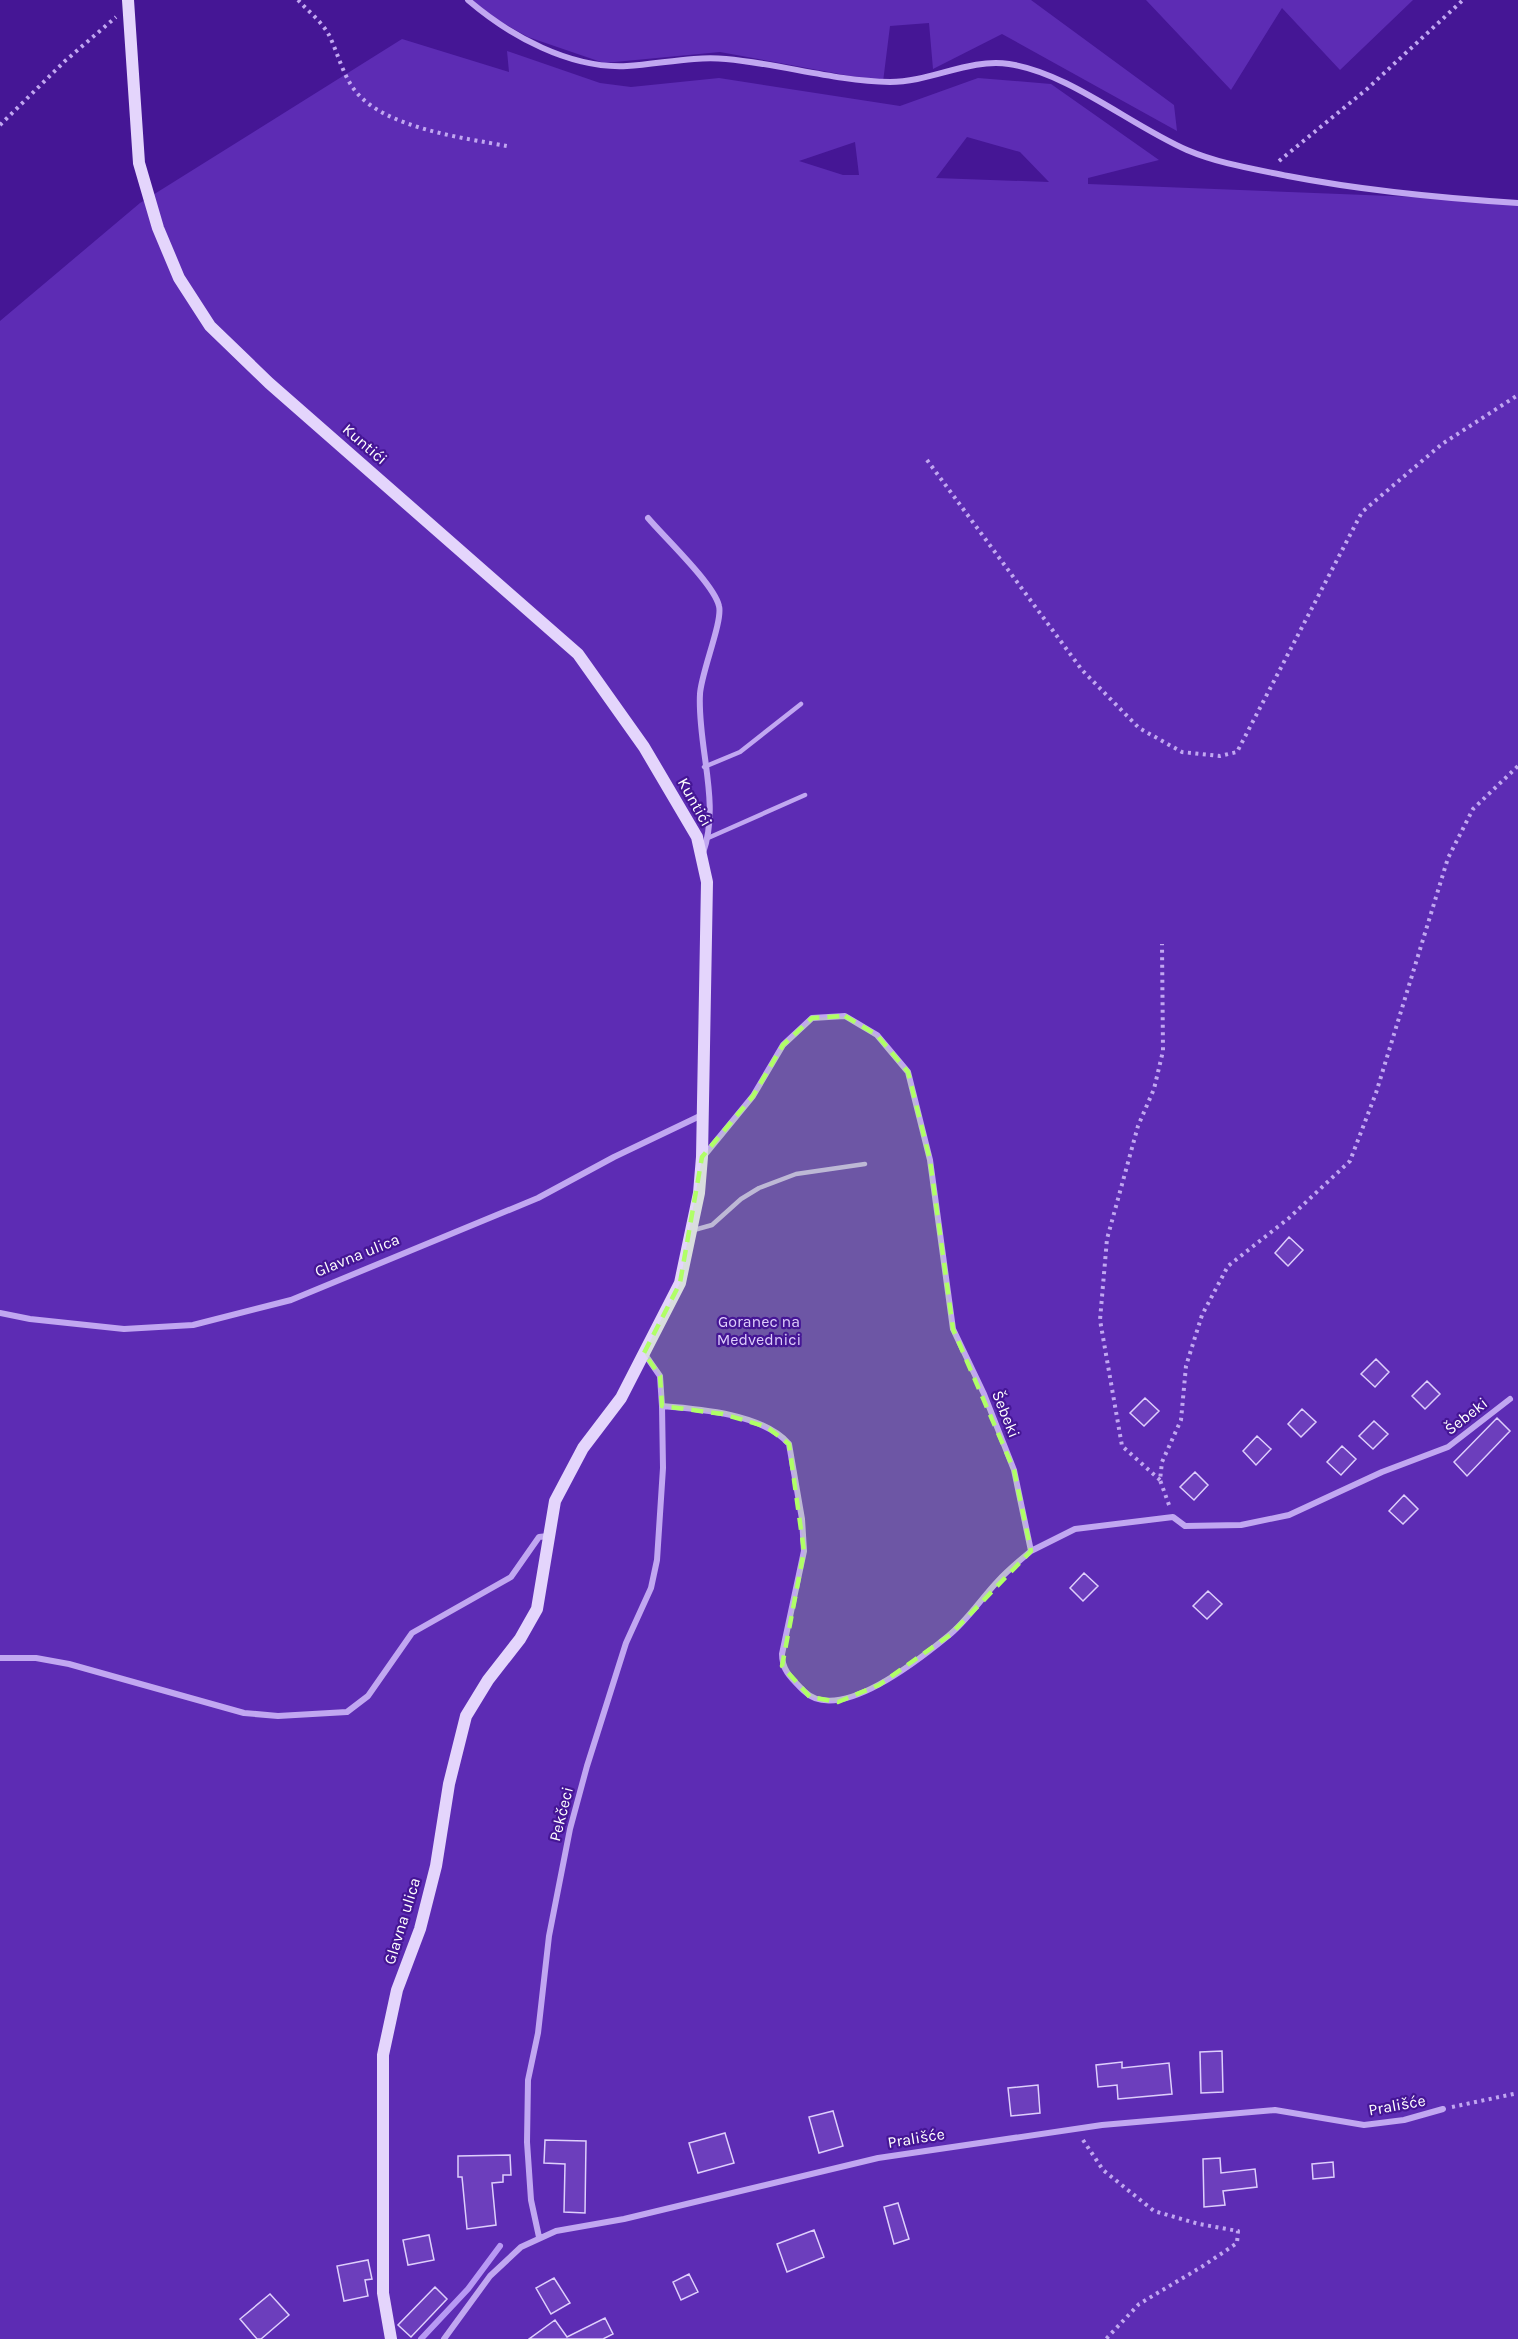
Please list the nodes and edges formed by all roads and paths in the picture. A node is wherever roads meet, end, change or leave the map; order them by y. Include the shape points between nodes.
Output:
1 (298, 0) edge
2 (468, 0) edge
3 (1464, 0) edge
4 (129, 3) edge
5 (0, 125) edge
6 (507, 146) dead end
7 (1267, 171) junction
8 (1518, 203) edge
9 (1518, 395) edge
10 (927, 460) dead end
11 (648, 518) dead end
12 (801, 704) dead end
13 (1518, 765) edge
14 (705, 766) junction
15 (805, 795) dead end
16 (708, 838) junction
17 (701, 856) junction
18 (1162, 944) dead end
19 (703, 1115) junction
20 (702, 1157) junction
21 (865, 1164) dead end
22 (691, 1231) junction
23 (0, 1313) edge
24 (644, 1353) junction
25 (1510, 1399) dead end
26 (662, 1406) junction
27 (1160, 1480) junction
28 (1173, 1517) junction
29 (548, 1536) junction
30 (1031, 1551) junction
31 (0, 1658) edge
32 (1518, 2093) edge
33 (1443, 2109) joint
34 (1076, 2129) junction
35 (539, 2237) junction
36 (387, 2337) edge
37 (444, 2339) edge
38 (1106, 2339) edge

1 - 6 path via 327,32 356,92 368,103 391,117 444,134
2 - 7 street via 487,17 528,40 562,55 601,65 724,59 889,82 934,77 972,65 1004,63 1029,68 1187,150 1224,164
3 - 7 path via 1367,89
4 - 5 path
4 - 17 street, Kuntići via 140,163 158,228 179,278 210,326 269,383 578,654 644,747 697,837
7 - 8 street via 1337,186 1423,197
9 - 10 path via 1442,444 1362,512 1237,752 1220,756 1182,752 1139,728 1082,670
11 - 14 street, Kuntići via 712,589 719,603 700,692 699,726
12 - 14 lane via 740,752
13 - 27 path via 1473,810 1448,858 1376,1093 1350,1161 1289,1218 1228,1266 1202,1315 1186,1366 1181,1420 1162,1462
14 - 16 street, Kuntići
15 - 16 lane
16 - 17 street, Kuntići
17 - 19 street, Kuntići via 707,882
18 - 27 path via 1162,1052 1107,1239 1100,1320 1122,1446
19 - 20 street, Kuntići
19 - 23 street, Glavna ulica via 538,1198 291,1300 193,1325 124,1329
20 - 22 street, Glavna ulica
20 - 30 street, Šebeki via 753,1096 783,1045 812,1018 845,1016 877,1035 908,1072 930,1160 953,1329 1014,1470
21 - 22 lane via 796,1174 759,1188 712,1225
22 - 24 street, Glavna ulica via 680,1283
24 - 26 street, Pekčeci via 660,1376
24 - 29 street, Glavna ulica via 621,1398 582,1448 555,1502
25 - 28 street, Šebeki via 1448,1447 1289,1515 1241,1525 1185,1526
26 - 30 street via 723,1414 767,1427 789,1444 804,1551 782,1666 810,1697 838,1702 879,1685 950,1635
26 - 35 street, Pekčeci via 663,1468 651,1588 626,1643 587,1766 549,1936 538,2033 528,2080 531,2200
27 - 28 path
28 - 30 street, Šebeki via 1075,1529
29 - 31 street via 539,1537 511,1577 412,1633 368,1696 347,1712 278,1716 244,1713 69,1664 36,1658
29 - 36 street, Glavna ulica via 537,1609 466,1716 449,1784 436,1866 387,2030 383,2064 383,2293
32 - 33 path
33 - 34 street, Prališće via 1404,2120 1364,2125 1275,2110
34 - 35 street, Prališće via 878,2158
34 - 38 path via 1103,2170 1154,2211 1238,2231 1237,2243 1139,2304
35 - 37 street, Prališće via 521,2247 490,2276

